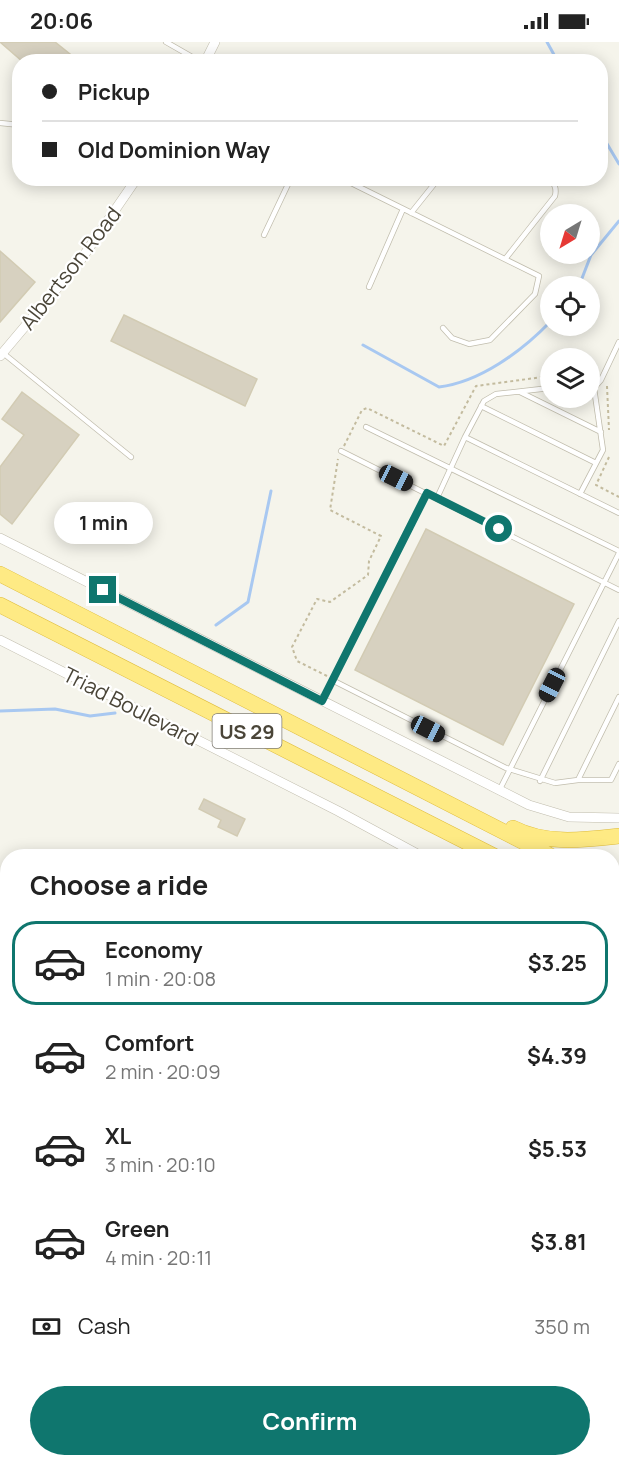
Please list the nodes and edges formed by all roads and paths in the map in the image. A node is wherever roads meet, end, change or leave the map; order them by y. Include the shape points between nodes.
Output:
1 (166, 42) edge
2 (188, 54) edge
3 (132, 186) edge
4 (287, 186) edge
5 (358, 186) edge
6 (433, 186) edge
7 (555, 186) edge
8 (404, 209) junction
9 (411, 213) junction
10 (264, 235) dead end
11 (506, 258) junction
12 (369, 287) dead end
13 (443, 328) dead end
14 (619, 342) edge
15 (1, 354) edge
16 (600, 374) edge
17 (540, 377) edge
18 (540, 389) edge
19 (520, 392) junction
20 (481, 406) junction
21 (597, 408) edge
22 (366, 427) dead end
23 (602, 432) junction
24 (465, 437) junction
25 (341, 452) junction
26 (131, 457) dead end
27 (596, 463) junction
28 (452, 467) junction
29 (427, 493) junction
30 (580, 494) junction
31 (437, 498) junction
32 (619, 513) edge
33 (0, 538) edge
34 (619, 552) edge
35 (0, 574) edge
36 (603, 581) junction
37 (619, 590) edge
38 (0, 605) edge
39 (619, 621) edge
40 (0, 640) edge
41 (332, 679) junction
42 (619, 697) edge
43 (322, 701) junction
44 (619, 764) edge
45 (510, 768) junction
46 (578, 780) junction
47 (611, 780) junction
48 (619, 780) edge
49 (540, 781) junction
50 (405, 782) junction
51 (499, 790) junction
52 (619, 818) edge
53 (619, 836) edge
54 (408, 849) edge
55 (480, 849) edge
56 (537, 849) edge

1 - 2 lane
3 - 15 street, Albertson Road via 80,261
4 - 10 lane
5 - 8 lane
6 - 9 lane
7 - 11 lane via 555,196
8 - 9 lane
8 - 12 lane
9 - 11 lane
11 - 13 lane via 537,274 535,294 496,335 477,344 460,342
14 - 16 lane
15 - 26 lane
17 - 25 path via 476,386 444,446 364,408
18 - 19 lane
19 - 20 lane via 496,394
19 - 23 lane
20 - 24 lane
20 - 27 lane
21 - 23 lane
22 - 28 lane
23 - 27 lane via 603,450
24 - 28 lane
24 - 30 lane
25 - 29 lane
25 - 41 path via 335,465 330,510 381,536 369,561 368,575 330,602 317,599 292,647 297,661
27 - 30 lane
28 - 31 lane
28 - 34 lane
29 - 31 lane
29 - 41 lane
30 - 32 lane
31 - 36 lane
33 - 43 street
34 - 36 lane
35 - 50 highway, US 29
36 - 37 lane
36 - 45 lane
38 - 55 highway, US 29
39 - 49 lane
40 - 54 street, Triad Boulevard
41 - 43 lane
41 - 45 lane
42 - 46 lane
43 - 51 street
44 - 47 lane
45 - 49 lane
45 - 51 lane
46 - 47 lane
46 - 49 lane
47 - 48 lane
50 - 53 highway via 521,832 573,841
50 - 56 highway, US 29
51 - 52 street via 529,805 568,817

